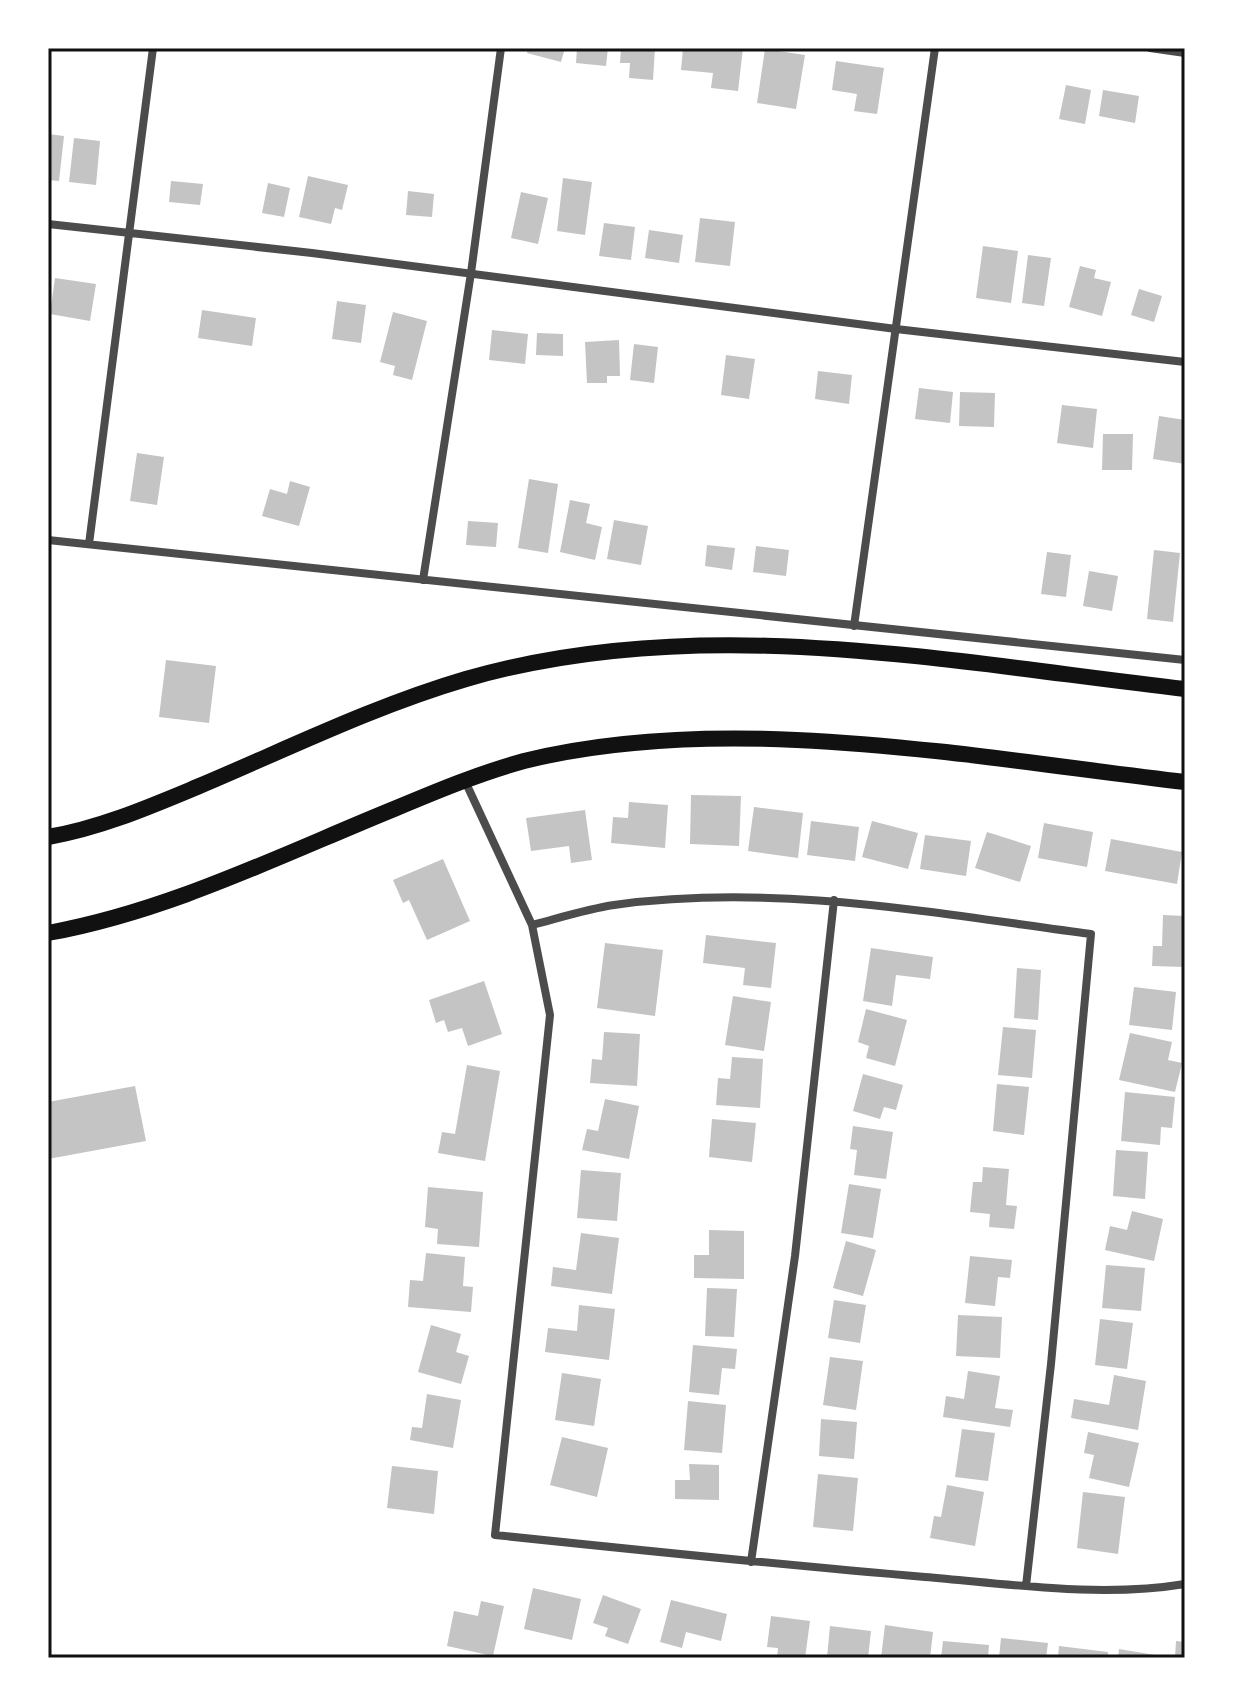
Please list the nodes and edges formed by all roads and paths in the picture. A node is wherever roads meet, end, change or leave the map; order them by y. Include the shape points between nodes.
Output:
1 (153, 48) edge
2 (501, 48) edge
3 (935, 48) edge
4 (1150, 48) edge
5 (1185, 53) edge
6 (48, 224) edge
7 (130, 234) junction
8 (471, 273) junction
9 (896, 329) junction
10 (1185, 362) edge
11 (48, 540) edge
12 (89, 544) junction
13 (423, 580) junction
14 (854, 626) junction
15 (1185, 660) edge
16 (1185, 689) edge
17 (464, 780) junction
18 (1185, 782) edge
19 (48, 837) edge
20 (834, 900) junction
21 (532, 925) junction
22 (48, 933) edge
23 (751, 1562) junction
24 (1185, 1584) edge
25 (1026, 1586) junction

1 - 7 street
2 - 8 street
3 - 9 street
4 - 5 street
6 - 7 street
7 - 8 street
7 - 12 street
8 - 9 street
8 - 13 street
9 - 10 street
9 - 14 street
11 - 12 street
12 - 13 street
13 - 14 street
14 - 15 street
16 - 19 main road via 829,647 644,647 577,654 449,685 144,809
17 - 18 main road via 522,762 613,745 726,740 818,741
17 - 21 street
17 - 22 main road via 166,902
20 - 21 street via 674,898 612,905
20 - 23 street via 795,1256
20 - 25 street via 1091,934
21 - 23 street via 550,1015 495,1535
23 - 25 street
24 - 25 street via 1123,1590

